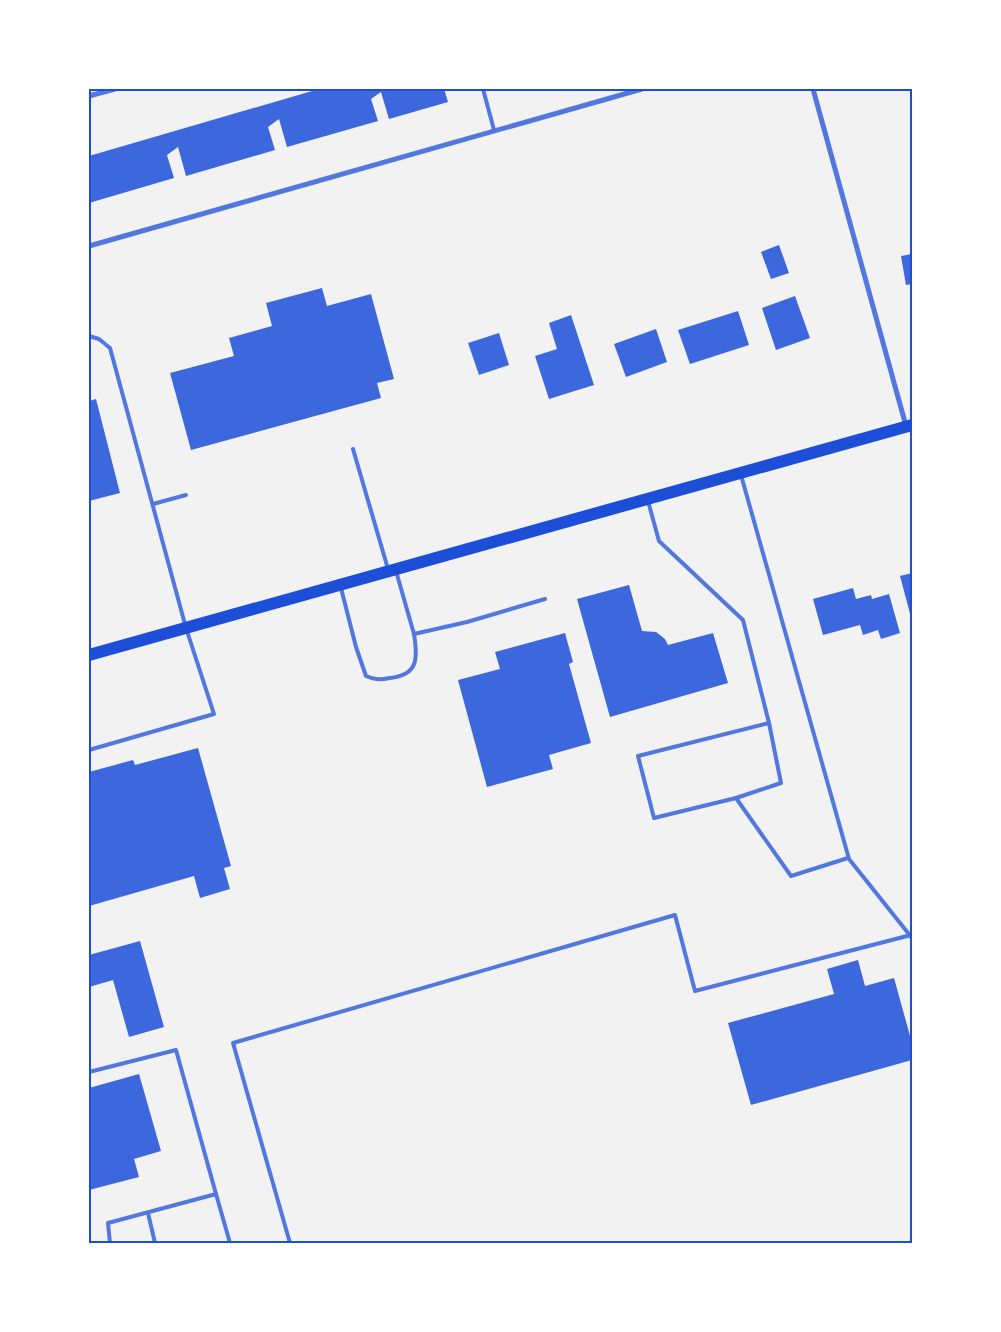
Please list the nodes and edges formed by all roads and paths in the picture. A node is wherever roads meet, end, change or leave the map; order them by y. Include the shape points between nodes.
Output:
1 (115, 89) edge
2 (483, 89) edge
3 (642, 89) edge
4 (813, 89) edge
5 (89, 96) edge
6 (494, 130) junction
7 (89, 246) edge
8 (89, 336) edge
9 (909, 426) edge
10 (353, 449) dead end
11 (741, 473) junction
12 (186, 495) dead end
13 (648, 499) junction
14 (153, 504) junction
15 (392, 570) junction
16 (340, 585) junction
17 (545, 599) dead end
18 (186, 628) junction
19 (414, 634) junction
20 (89, 654) edge
21 (769, 723) junction
22 (89, 750) edge
23 (736, 798) junction
24 (848, 858) junction
25 (912, 936) edge
26 (89, 1072) edge
27 (216, 1194) junction
28 (148, 1213) junction
29 (110, 1243) edge
30 (155, 1243) edge
31 (230, 1243) edge
32 (290, 1243) edge

1 - 5 street
2 - 6 lane
3 - 6 street
4 - 9 street
6 - 7 street
8 - 14 lane via 110,348
9 - 11 main road
10 - 15 lane
11 - 13 main road
11 - 24 lane
12 - 14 lane
13 - 15 main road
13 - 21 lane via 659,541 743,620
14 - 18 lane
15 - 16 main road
15 - 19 lane
16 - 18 main road
16 - 19 lane via 366,676 376,680 401,677 412,670 416,660
17 - 19 lane
18 - 20 main road
18 - 22 lane via 214,714
21 - 23 lane via 781,784
21 - 23 lane via 638,756 654,818
23 - 24 lane via 790,876
24 - 25 lane
25 - 32 lane via 695,991 675,915 233,1043
26 - 27 lane via 176,1050
27 - 28 lane
27 - 31 lane
28 - 29 lane via 108,1223
28 - 30 lane

